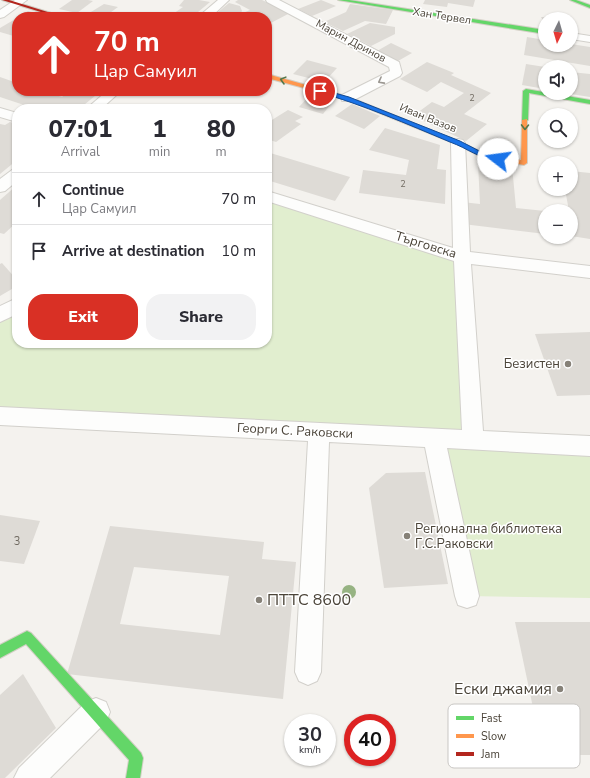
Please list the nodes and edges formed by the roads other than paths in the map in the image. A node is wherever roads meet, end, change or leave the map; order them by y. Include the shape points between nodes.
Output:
1 (4, 0) edge
2 (224, 0) edge
3 (271, 0) edge
4 (340, 0) edge
5 (572, 0) edge
6 (19, 2) edge
7 (590, 7) edge
8 (48, 12) edge
9 (210, 12) edge
10 (0, 15) edge
11 (538, 31) edge
12 (578, 37) edge
13 (590, 39) edge
14 (272, 77) edge
15 (109, 96) edge
16 (347, 98) junction
17 (590, 102) edge
18 (99, 104) edge
19 (0, 112) edge
20 (12, 116) edge
21 (458, 143) junction
22 (12, 177) edge
23 (0, 187) edge
24 (272, 198) edge
25 (462, 257) junction
26 (590, 272) edge
27 (12, 308) edge
28 (0, 315) edge
29 (0, 416) edge
30 (319, 432) junction
31 (434, 438) junction
32 (474, 440) junction
33 (590, 446) edge
34 (467, 596) dead end
35 (0, 652) edge
36 (308, 672) dead end
37 (96, 712) junction
38 (29, 778) edge
39 (133, 778) edge

1 - 6 street
2 - 9 street
3 -> 16 street, Марин Дринов via 395,65 396,73
4 - 11 street, Хан Тервел
5 - 7 street
6 - 8 street
6 - 10 street
12 - 13 street
16 -> 14 street, Иван Вазов
15 - 18 street
16 - 21 street, Иван Вазов
17 -> 21 street, Иван Вазов via 526,91 524,163 486,157
19 - 20 street
21 - 25 street
22 - 23 street
24 - 25 street, Търговска
25 - 26 street, Търговска
25 - 32 street
27 - 28 street
29 - 30 street, Георги С. Раковски
30 - 31 street, Георги С. Раковски
30 - 36 street
31 - 32 street, Георги С. Раковски
31 - 34 street
32 - 33 street, Георги С. Раковски
35 - 37 street via 27,637
37 - 38 street
37 - 39 street via 136,758

